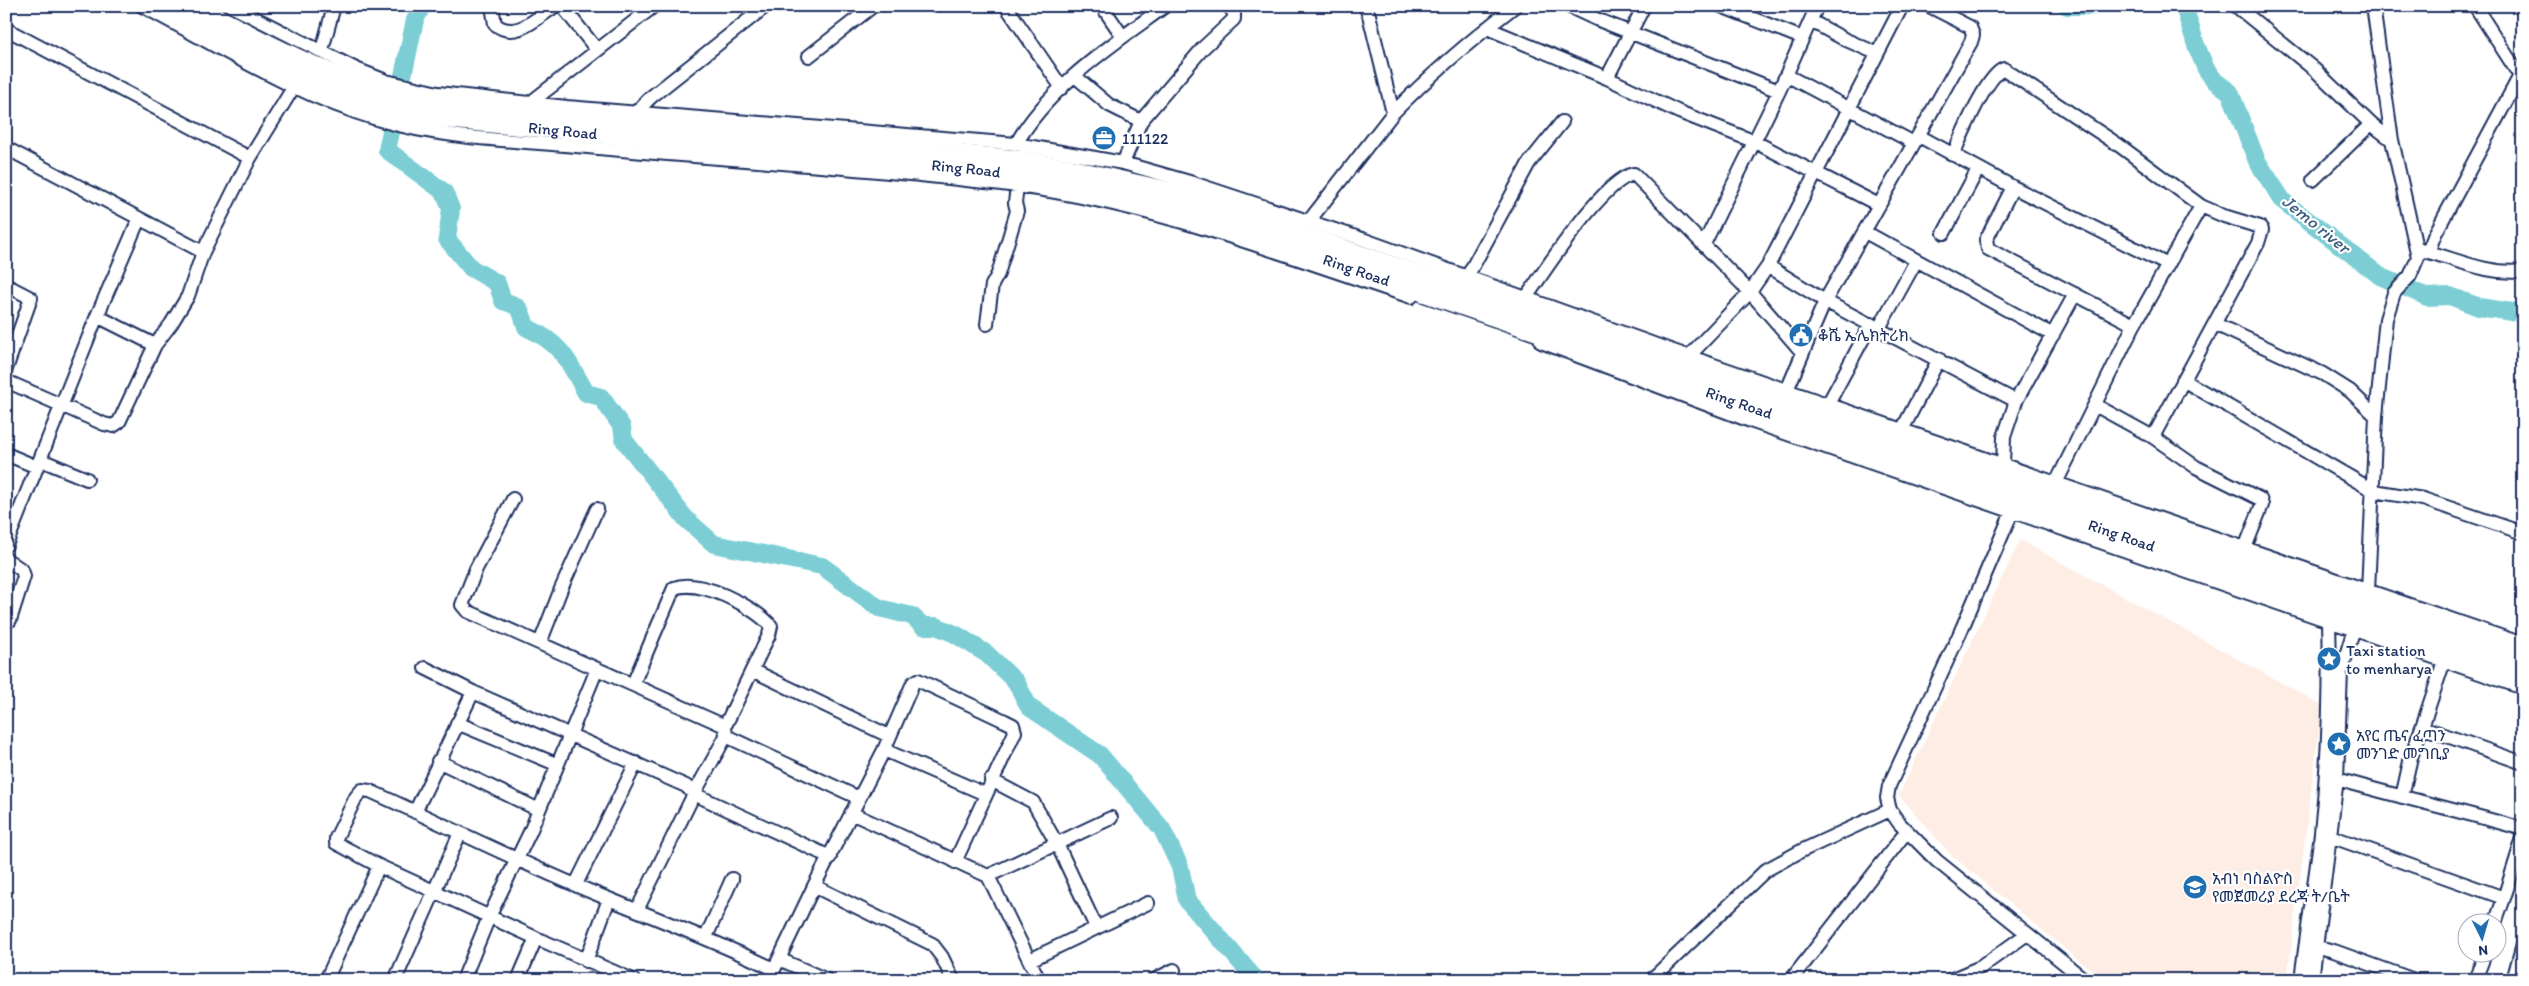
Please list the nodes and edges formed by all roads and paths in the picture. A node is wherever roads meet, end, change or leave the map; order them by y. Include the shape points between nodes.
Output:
1 (142, 6) edge
2 (162, 6) edge
3 (195, 6) edge
4 (231, 6) edge
5 (334, 6) edge
6 (492, 6) edge
7 (555, 6) edge
8 (562, 6) edge
9 (654, 6) edge
10 (766, 6) edge
11 (873, 6) edge
12 (1006, 6) edge
13 (1102, 6) edge
14 (1165, 6) edge
15 (1229, 6) edge
16 (1515, 6) edge
17 (1568, 6) edge
18 (1644, 6) edge
19 (1721, 6) edge
20 (1818, 6) edge
21 (1902, 6) edge
22 (1929, 6) edge
23 (2236, 6) edge
24 (2373, 6) edge
25 (2475, 6) edge
26 (1368, 9) edge
27 (1810, 21) junction
28 (1487, 28) junction
29 (6, 29) edge
30 (1631, 32) junction
31 (1123, 37) junction
32 (1802, 38) junction
33 (322, 50) junction
34 (597, 50) junction
35 (1876, 53) junction
36 (809, 56) dead end
37 (2521, 73) edge
38 (1786, 76) junction
39 (1076, 77) junction
40 (1607, 78) junction
41 (292, 88) junction
42 (1062, 88) junction
43 (1779, 91) junction
44 (383, 101) junction
45 (530, 103) junction
46 (1851, 109) junction
47 (424, 110) junction
48 (636, 112) junction
49 (1393, 113) junction
50 (1141, 121) junction
51 (1562, 122) dead end
52 (2371, 124) junction
53 (1916, 139) junction
54 (2392, 140) junction
55 (1753, 141) junction
56 (1016, 144) junction
57 (6, 148) edge
58 (1953, 156) junction
59 (250, 158) junction
60 (1123, 163) junction
61 (1978, 169) junction
62 (1818, 173) junction
63 (2313, 180) dead end
64 (1017, 186) junction
65 (2013, 187) junction
66 (1879, 205) junction
67 (2200, 206) junction
68 (139, 219) junction
69 (1309, 221) junction
70 (1865, 232) junction
71 (1944, 233) dead end
72 (1704, 244) junction
73 (2423, 251) junction
74 (204, 252) junction
75 (1916, 261) junction
76 (2168, 265) junction
77 (1768, 266) junction
78 (2523, 271) edge
79 (1467, 277) junction
80 (6, 285) edge
81 (1750, 292) junction
82 (2075, 294) junction
83 (1526, 298) junction
84 (1825, 301) junction
85 (97, 316) junction
86 (987, 324) dead end
87 (2215, 324) junction
88 (1875, 326) junction
89 (2134, 326) junction
90 (2053, 335) junction
91 (155, 344) junction
92 (1802, 352) junction
93 (1689, 356) junction
94 (1939, 359) junction
95 (6, 369) edge
96 (2183, 380) junction
97 (6, 382) edge
98 (1787, 390) junction
99 (2016, 401) junction
100 (1828, 404) junction
101 (62, 405) junction
102 (2095, 405) junction
103 (2376, 416) junction
104 (1902, 430) junction
105 (2153, 437) junction
106 (6, 454) edge
107 (39, 463) junction
108 (2003, 465) junction
109 (87, 479) dead end
110 (2056, 483) junction
111 (2374, 491) junction
112 (513, 498) dead end
113 (2015, 505) junction
114 (597, 509) dead end
115 (2523, 533) edge
116 (6, 545) edge
117 (2245, 548) junction
118 (6, 559) edge
119 (2368, 591) junction
120 (6, 620) edge
121 (2329, 620) junction
122 (2354, 629) junction
123 (540, 643) junction
124 (2523, 644) edge
125 (2523, 659) edge
126 (2444, 661) junction
127 (426, 668) dead end
128 (598, 669) junction
129 (752, 670) junction
130 (2523, 674) edge
131 (633, 684) junction
132 (2523, 688) edge
133 (472, 692) junction
134 (457, 723) junction
135 (2422, 727) junction
136 (726, 731) junction
137 (570, 734) junction
138 (889, 736) junction
139 (884, 750) junction
140 (438, 761) junction
141 (636, 763) junction
142 (2523, 763) edge
143 (556, 764) junction
144 (2337, 779) junction
145 (991, 780) junction
146 (694, 794) junction
147 (985, 794) junction
148 (2402, 797) junction
149 (859, 798) junction
150 (537, 809) junction
151 (1890, 810) junction
152 (415, 812) junction
153 (851, 813) junction
154 (1111, 818) dead end
155 (2523, 829) edge
156 (1907, 831) junction
157 (460, 833) junction
158 (2330, 836) junction
159 (2523, 838) edge
160 (1057, 844) junction
161 (830, 857) junction
162 (516, 859) junction
163 (955, 862) junction
164 (379, 866) junction
165 (988, 876) junction
166 (732, 879) dead end
167 (576, 884) junction
168 (814, 886) junction
169 (435, 892) junction
170 (2504, 898) junction
171 (609, 899) junction
172 (1148, 903) dead end
173 (637, 910) junction
174 (2498, 914) edge
175 (489, 917) junction
176 (1096, 927) junction
177 (2027, 934) junction
178 (706, 937) junction
179 (536, 938) junction
180 (2523, 944) edge
181 (2311, 946) junction
182 (1030, 960) junction
183 (586, 961) junction
184 (2481, 964) edge
185 (774, 969) edge
186 (1174, 970) dead end
187 (615, 976) edge
188 (2396, 977) edge
189 (326, 980) edge
190 (395, 980) edge
191 (463, 980) edge
192 (518, 980) edge
193 (633, 980) edge
194 (827, 980) edge
195 (953, 980) edge
196 (1039, 980) edge
197 (1154, 980) edge
198 (1651, 980) edge
199 (1792, 980) edge
200 (1950, 980) edge
201 (2085, 980) edge
202 (2301, 980) edge
203 (2312, 980) edge
204 (2414, 980) edge
205 (2475, 980) edge
206 (2513, 980) edge

1 - 41 street
2 - 44 highway, Ring Road via 302,77
3 - 44 highway, Ring Road
4 - 33 street
5 - 33 street
6 - 7 street via 495,24 502,30 512,31 521,29
8 - 34 street
9 - 34 street
10 - 48 street
11 - 36 street
12 - 42 street
13 - 31 street
14 - 31 street
15 - 50 street via 1234,19 1203,48
16 - 28 street
17 - 30 street
18 - 30 street
19 - 32 street
20 - 27 street
21 - 35 street
22 - 53 street via 1970,27 1973,35
23 - 52 street via 2315,70
24 - 54 street
25 - 37 street
26 - 49 street
27 - 32 street
27 - 35 street
28 - 40 street
28 - 49 street via 1428,77
29 - 59 street
30 - 40 street
30 - 43 street
31 - 39 street
32 - 38 street
33 - 44 street via 356,69
34 - 45 street
35 - 46 street
37 - 73 street
38 - 43 street
38 - 46 street
39 - 42 street
39 - 50 street via 1108,105
40 - 55 street via 1639,95
41 - 44 street
41 - 59 street
42 - 56 street via 1028,123
43 - 55 street
44 - 47 highway, Ring Road
44 - 47 street
45 - 47 street
45 - 48 street
46 - 53 street
46 - 62 street
47 - 64 street via 507,140
47 - 113 highway, Ring Road via 982,169 1112,191 1174,206
47 - 125 highway, Ring Road via 1023,160 1195,197
48 - 56 street
49 - 69 street
50 - 60 street
51 - 79 street via 1529,163
52 - 54 street
52 - 63 street
53 - 58 street
53 - 66 street
54 - 73 street via 2407,211
55 - 62 street
55 - 72 street
56 - 60 street
57 - 68 street
58 - 61 street
58 - 67 street via 1972,113 1996,73 2004,69 2120,146
59 - 74 street
60 - 69 street
61 - 65 street
61 - 71 street
62 - 66 street
62 - 77 street
64 - 86 street via 1017,211 992,285
64 - 113 street via 1080,196 1220,233 1533,339 1753,422
65 - 76 street
65 - 82 street via 1986,240 1988,249
66 - 70 street
67 - 76 street
67 - 87 street via 2262,230
68 - 74 street
68 - 85 street
69 - 79 street
70 - 75 street
70 - 84 street
72 - 81 street
72 - 83 street via 1638,176 1628,175 1582,220
73 - 78 street via 2489,269 2510,273
73 - 103 street via 2410,276 2394,293 2386,319
74 - 91 street via 188,296
75 - 88 street
75 - 90 street
76 - 89 street
77 - 81 street
77 - 84 street
79 - 83 street
80 - 95 street via 31,298
81 - 92 street
81 - 93 street
82 - 89 street
82 - 90 street
83 - 93 street
84 - 88 street
84 - 92 street
85 - 91 street
85 - 101 street
87 - 96 street
87 - 103 street via 2323,374 2350,391
88 - 94 street
88 - 100 street
89 - 102 street
90 - 99 street
91 - 101 street via 119,422 113,426
92 - 98 street
93 - 98 street
94 - 99 street
94 - 104 street
96 - 105 street
96 - 111 street
97 - 101 street
98 - 100 street
99 - 108 street via 2004,437
100 - 104 street
101 - 107 street
102 - 105 street
102 - 110 street
103 - 111 street
104 - 108 street
105 - 117 street via 2196,467 2260,499 2262,505
106 - 107 street
107 - 109 street
107 - 116 street
108 - 110 street
110 - 117 street
111 - 115 street via 2424,499
111 - 119 street
112 - 123 street via 476,569 462,605 467,611
113 - 121 street
113 - 130 highway, Ring Road
113 - 151 street via 1960,633 1888,786
114 - 123 street
117 - 119 street
118 - 120 street via 22,570 24,576 10,620
119 - 124 street
121 - 122 street
121 - 181 street via 2326,772
122 - 126 street
122 - 144 street via 2341,672
123 - 128 street
126 - 132 street
126 - 135 street
127 - 133 street
128 - 131 street
128 - 137 street
129 - 131 street via 769,636 771,626 763,616 740,603 698,587 682,585 674,588
129 - 136 street
129 - 138 street
131 - 136 street
133 - 134 street
133 - 137 street
134 - 140 street
134 - 143 street
135 - 142 street
135 - 148 street
136 - 146 street
136 - 149 street
137 - 141 street
137 - 143 street
138 - 139 street
138 - 145 street via 913,683 918,680 1013,725 1015,732
139 - 147 street
139 - 149 street
140 - 150 street
140 - 152 street
141 - 146 street via 686,786
141 - 167 street
143 - 150 street
144 - 148 street
144 - 158 street
145 - 147 street
145 - 160 street via 1033,802
146 - 161 street
146 - 173 street
147 - 163 street
148 - 155 street
149 - 153 street
150 - 162 street
151 - 156 street
151 - 198 street via 1766,870
152 - 157 street
152 - 164 street via 370,791 362,790 356,797 336,843
153 - 161 street
153 - 163 street
154 - 160 street
156 - 177 street via 1936,861
156 - 199 street
157 - 162 street
157 - 169 street
158 - 170 street
158 - 181 street
159 - 170 street
160 - 165 street
160 - 176 street
161 - 168 street
162 - 167 street
162 - 175 street
163 - 165 street
164 - 169 street
164 - 189 street
165 - 182 street
166 - 178 street
167 - 171 street
168 - 185 street
168 - 195 street via 932,944
169 - 175 street
169 - 190 street
170 - 174 street
171 - 173 street
171 - 183 street
172 - 176 street
173 - 178 street
175 - 179 street
175 - 191 street
176 - 182 street
177 - 200 street via 1981,967
177 - 201 street
178 - 185 street
179 - 183 street
179 - 192 street
180 - 206 street
181 - 188 street
181 - 202 street
181 - 203 street
182 - 196 street
183 - 187 street
184 - 205 street
185 - 194 street
186 - 197 street
187 - 193 street
188 - 204 street

